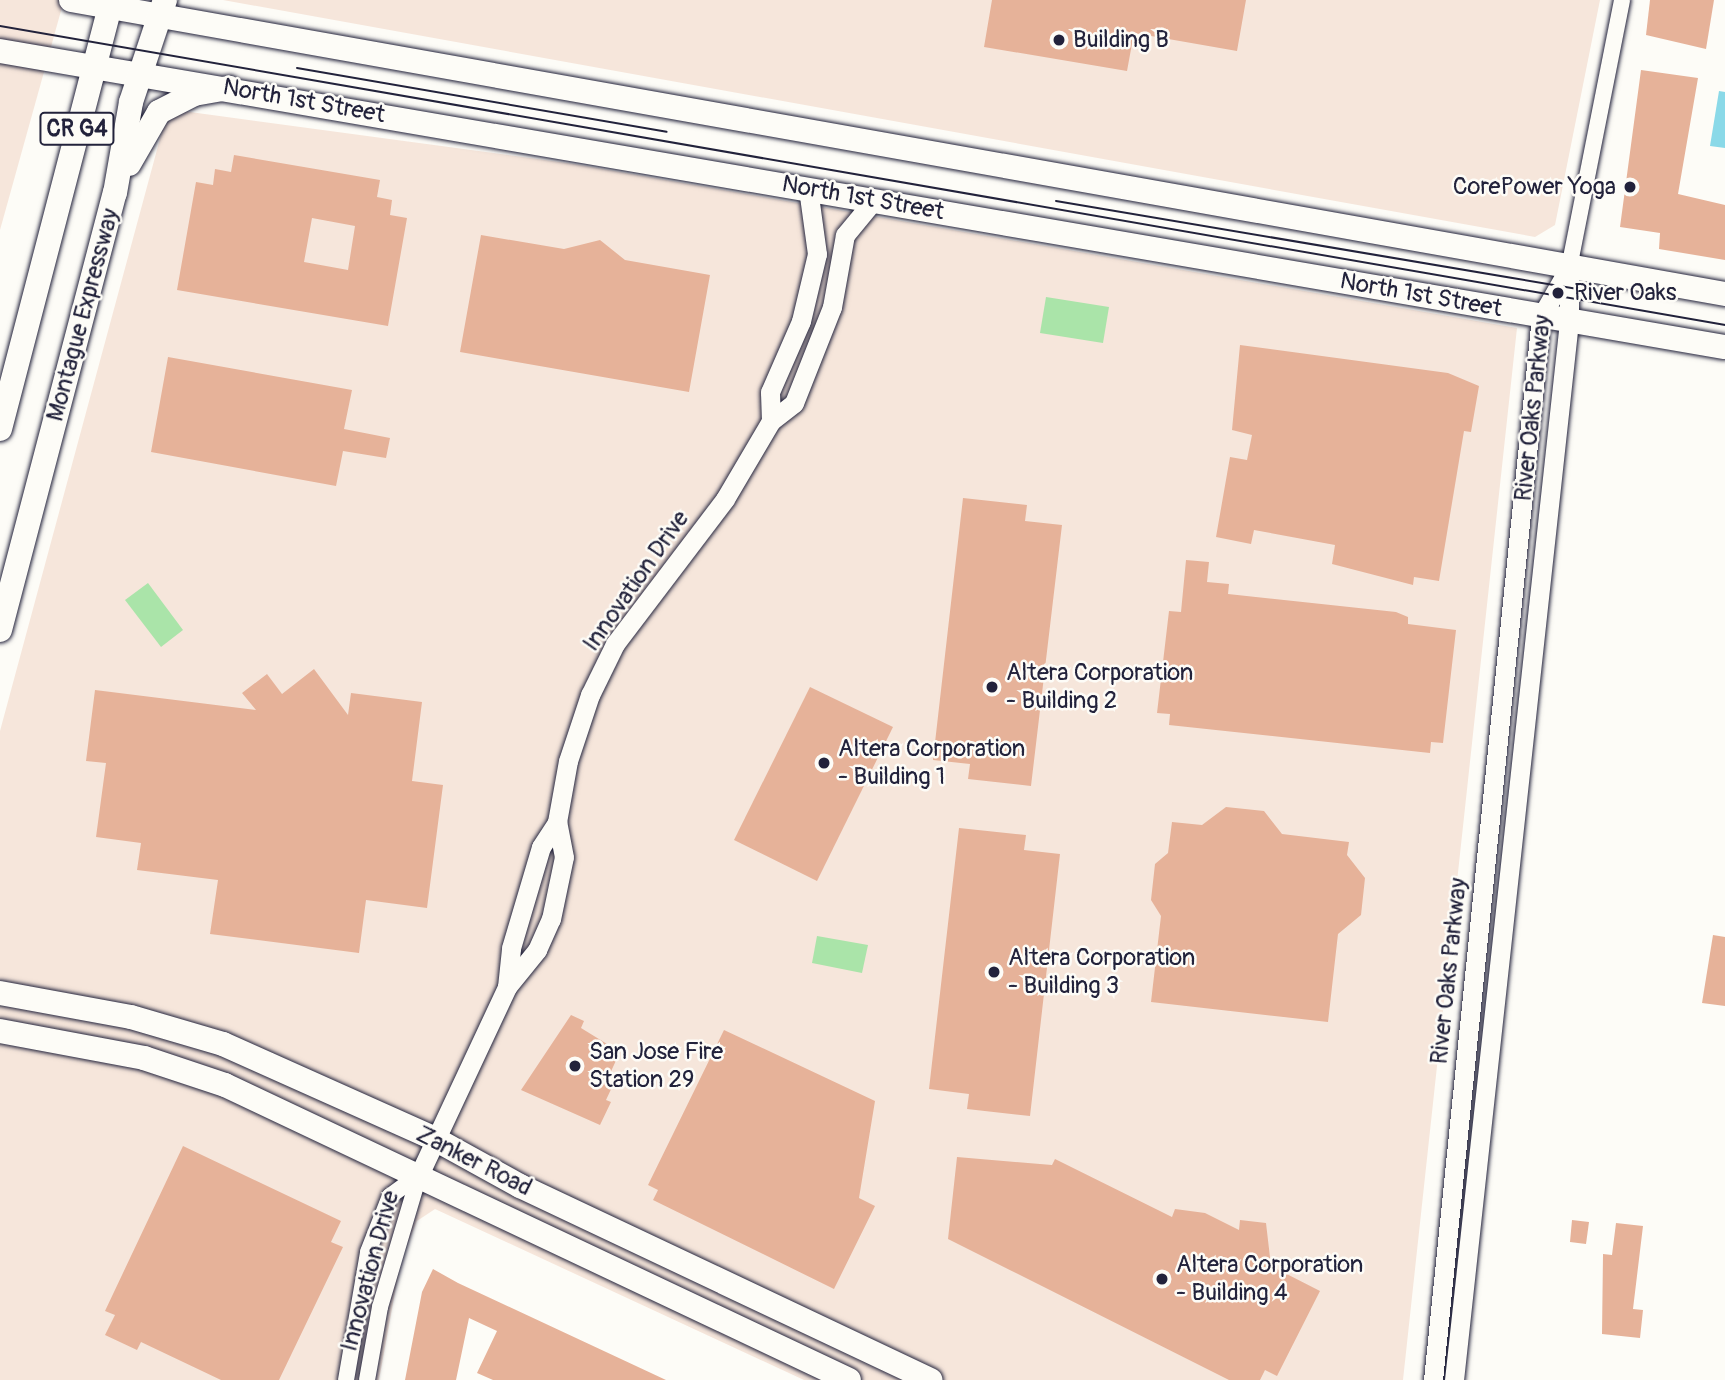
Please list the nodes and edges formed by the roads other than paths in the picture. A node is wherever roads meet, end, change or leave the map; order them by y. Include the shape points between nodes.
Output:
1 (71, 0) edge
2 (1622, 0) edge
3 (111, 3) edge
4 (163, 7) edge
5 (0, 51) edge
6 (93, 67) junction
7 (140, 74) junction
8 (229, 88) junction
9 (808, 188) junction
10 (115, 193) junction
11 (874, 200) junction
12 (1569, 268) junction
13 (1725, 294) edge
14 (1541, 317) junction
15 (1569, 321) junction
16 (1725, 347) edge
17 (771, 421) junction
18 (0, 429) edge
19 (0, 630) edge
20 (557, 822) junction
21 (507, 987) junction
22 (0, 993) edge
23 (0, 1031) edge
24 (435, 1139) junction
25 (419, 1175) junction
26 (1449, 1216) junction
27 (1471, 1219) junction
28 (899, 1373) edge
29 (346, 1380) edge
30 (367, 1380) edge
31 (849, 1380) edge
32 (930, 1380) edge
33 (1433, 1380) edge
34 (1454, 1380) edge

1 - 3 main road
2 - 12 street
3 - 4 main road
3 - 6 main road, Montague Expressway / CR G4
4 - 7 main road, Montague Expressway / CR G4
4 - 12 main road
5 - 6 main road, North 1st Street
6 - 7 main road, North 1st Street
6 - 18 main road, Montague Expressway / CR G4
7 - 8 main road, North 1st Street
7 - 10 main road, Montague Expressway / CR G4
8 - 9 main road, North 1st Street
8 - 10 main road via 194,94 159,112
9 - 11 main road, North 1st Street
9 - 17 street, Innovation Drive via 817,254 801,321 770,392
10 - 19 main road, Montague Expressway / CR G4
11 - 14 main road, North 1st Street
11 - 17 street, Innovation Drive via 845,235 815,362 794,403
12 - 13 main road
12 - 14 street, River Oaks Parkway
12 - 15 street, River Oaks Parkway
14 - 15 main road, North 1st Street
14 - 26 street, River Oaks Parkway
15 - 16 main road, North 1st Street
15 - 27 street, River Oaks Parkway
17 - 20 street, Innovation Drive via 726,499 615,644 579,725
20 - 21 street, Innovation Drive via 541,846 511,948
20 - 21 street, Innovation Drive via 564,858 559,893 537,950
21 - 24 street, Innovation Drive
22 - 24 main road, Zanker Road via 174,1027
23 - 25 main road, Zanker Road via 144,1058 225,1085
24 - 25 street, Innovation Drive
24 - 28 main road, Zanker Road
25 - 29 street, Innovation Drive via 390,1196 368,1252
25 - 30 street, Innovation Drive via 380,1307
25 - 31 main road, Zanker Road
26 - 27 street
26 - 33 street, River Oaks Parkway
27 - 34 street, River Oaks Parkway
28 - 32 main road, Zanker Road

